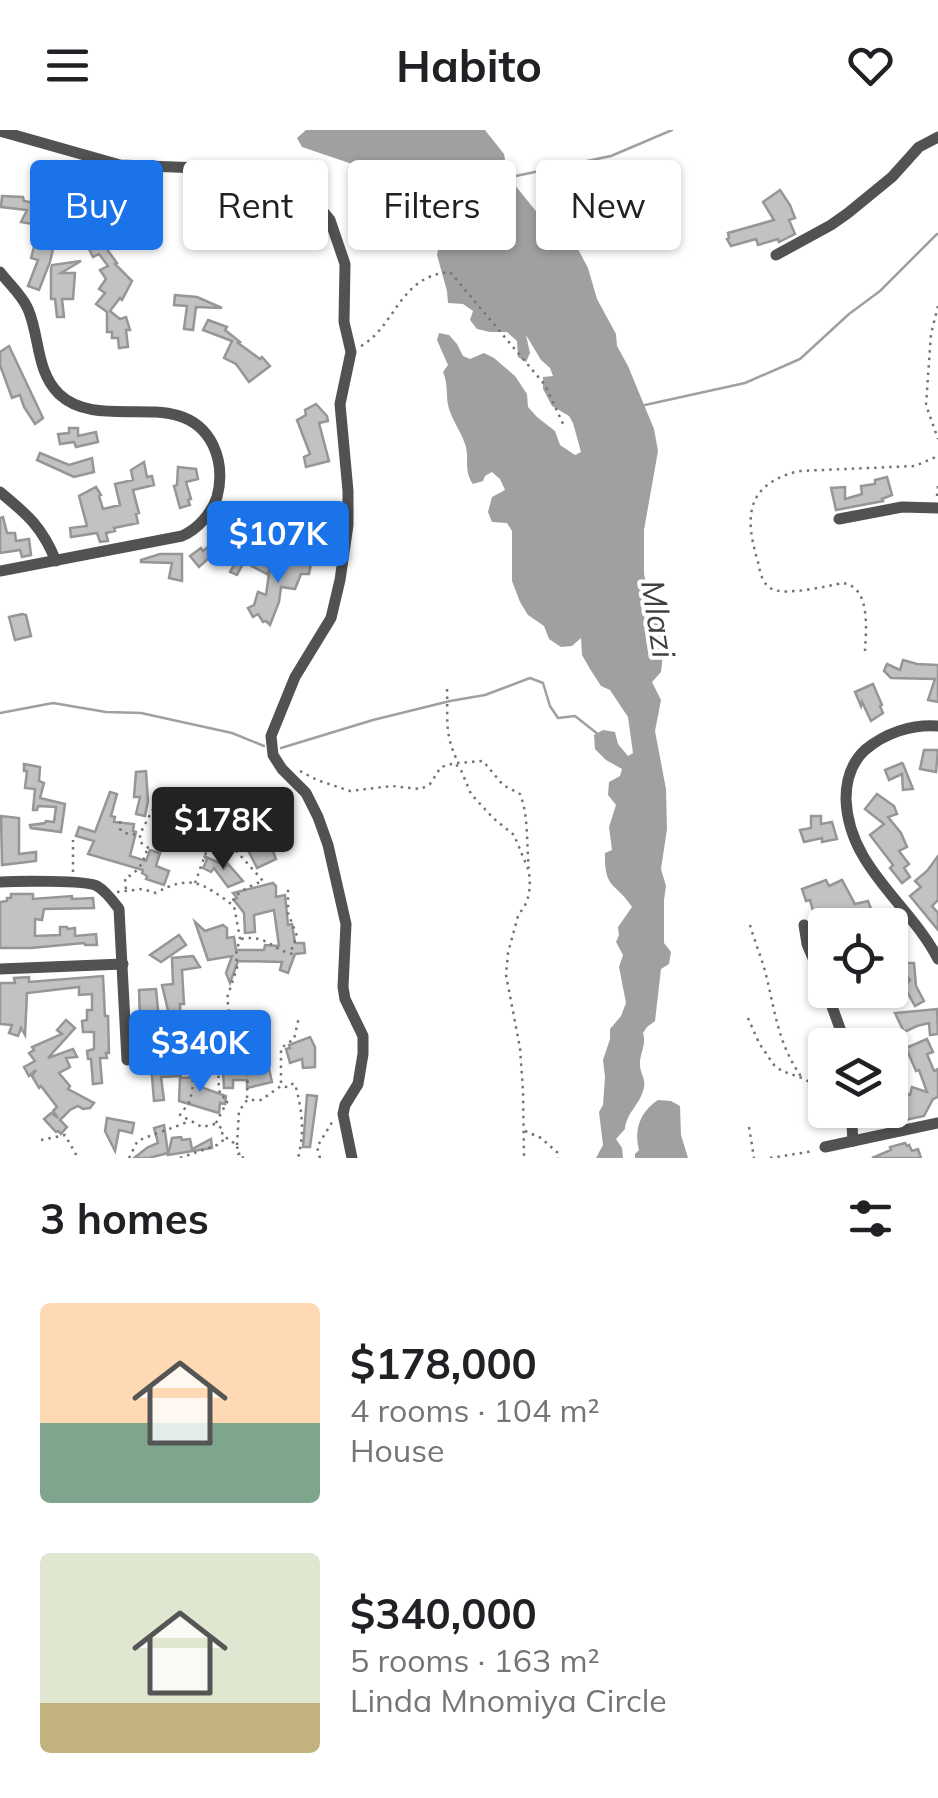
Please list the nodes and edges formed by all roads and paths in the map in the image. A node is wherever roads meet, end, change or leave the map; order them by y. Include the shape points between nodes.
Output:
1 (0, 131) edge
2 (938, 137) edge
3 (776, 255) dead end
4 (1, 274) edge
5 (938, 306) edge
6 (352, 352) junction
7 (564, 426) dead end
8 (938, 439) edge
9 (938, 456) edge
10 (938, 486) edge
11 (0, 492) edge
12 (938, 497) edge
13 (938, 508) edge
14 (839, 519) dead end
15 (56, 561) junction
16 (0, 572) edge
17 (865, 651) dead end
18 (447, 689) dead end
19 (938, 726) edge
20 (273, 755) junction
21 (456, 763) junction
22 (153, 809) dead end
23 (120, 822) dead end
24 (256, 824) dead end
25 (140, 834) junction
26 (74, 840) dead end
27 (207, 845) junction
28 (529, 871) junction
29 (0, 882) edge
30 (72, 884) junction
31 (195, 884) junction
32 (288, 889) dead end
33 (125, 890) junction
34 (108, 895) junction
35 (231, 904) junction
36 (750, 925) dead end
37 (804, 925) dead end
38 (240, 938) junction
39 (808, 946) edge
40 (937, 956) edge
41 (122, 964) junction
42 (0, 969) edge
43 (299, 1017) dead end
44 (748, 1018) dead end
45 (191, 1057) dead end
46 (127, 1060) dead end
47 (222, 1070) dead end
48 (802, 1078) junction
49 (808, 1081) edge
50 (282, 1086) junction
51 (247, 1100) junction
52 (336, 1114) dead end
53 (188, 1121) junction
54 (938, 1122) edge
55 (215, 1124) junction
56 (749, 1127) dead end
57 (852, 1128) edge
58 (524, 1130) junction
59 (226, 1138) junction
60 (42, 1140) dead end
61 (853, 1141) junction
62 (236, 1145) junction
63 (825, 1147) joint
64 (78, 1158) edge
65 (129, 1158) edge
66 (180, 1158) edge
67 (243, 1158) edge
68 (298, 1158) edge
69 (320, 1158) edge
70 (352, 1158) edge
71 (524, 1158) edge
72 (558, 1158) edge
73 (754, 1158) edge
74 (770, 1158) edge

1 - 6 street via 120,165 262,175 308,193 330,220 345,264 344,322
2 - 3 street via 924,142 848,213
4 - 15 street via 29,311 44,370 62,398 95,410 182,417 203,431 220,464 215,503 191,532
5 - 8 path via 926,405
6 - 7 path via 373,339 403,296 434,273 450,272 545,385
6 - 20 street via 340,404 348,491 340,580 331,618 295,677 271,736
9 - 17 path via 915,466 785,474 753,503 749,524 768,586 786,591 852,584 864,609
10 - 12 path
11 - 15 street via 34,520
13 - 14 street via 890,508
15 - 16 street
18 - 21 path via 445,721
19 - 40 street via 894,732 868,747 856,759 846,789 853,836 866,861
20 - 21 path via 350,791 421,789 441,767
20 - 70 street via 318,817 346,924 342,987 364,1054 343,1114
21 - 28 path via 471,794 514,835
21 - 28 path via 483,762 520,794
22 - 25 path
23 - 25 path via 124,832
24 - 27 path via 244,815 215,812
25 - 33 path via 150,849 125,878
26 - 30 path
27 - 31 path
27 - 35 path via 232,846 263,881
28 - 58 path via 506,975 520,1048
29 - 30 street
30 - 34 street via 93,883
31 - 33 path via 178,881 156,893
31 - 35 path
32 - 38 path via 293,954 260,938
33 - 34 path
34 - 41 street via 119,909
35 - 38 path
36 - 48 path via 779,1034
37 - 39 street
38 - 51 path via 227,998 248,1057
41 - 42 street
41 - 46 street
43 - 50 path via 294,1039 281,1048
44 - 48 path via 774,1065
45 - 53 path via 190,1101 180,1116
47 - 55 path via 220,1095 228,1100
48 - 49 path
50 - 51 path via 262,1100
50 - 68 path via 295,1084 302,1109
51 - 62 path via 239,1111
52 - 69 path via 317,1147
53 - 55 path
53 - 65 path via 147,1136
54 - 61 street
55 - 59 path
56 - 73 path
57 - 61 street
58 - 71 path
58 - 72 path via 542,1138
59 - 62 path
59 - 66 path
60 - 64 path via 65,1136
61 - 63 street
62 - 67 path
63 - 74 path

